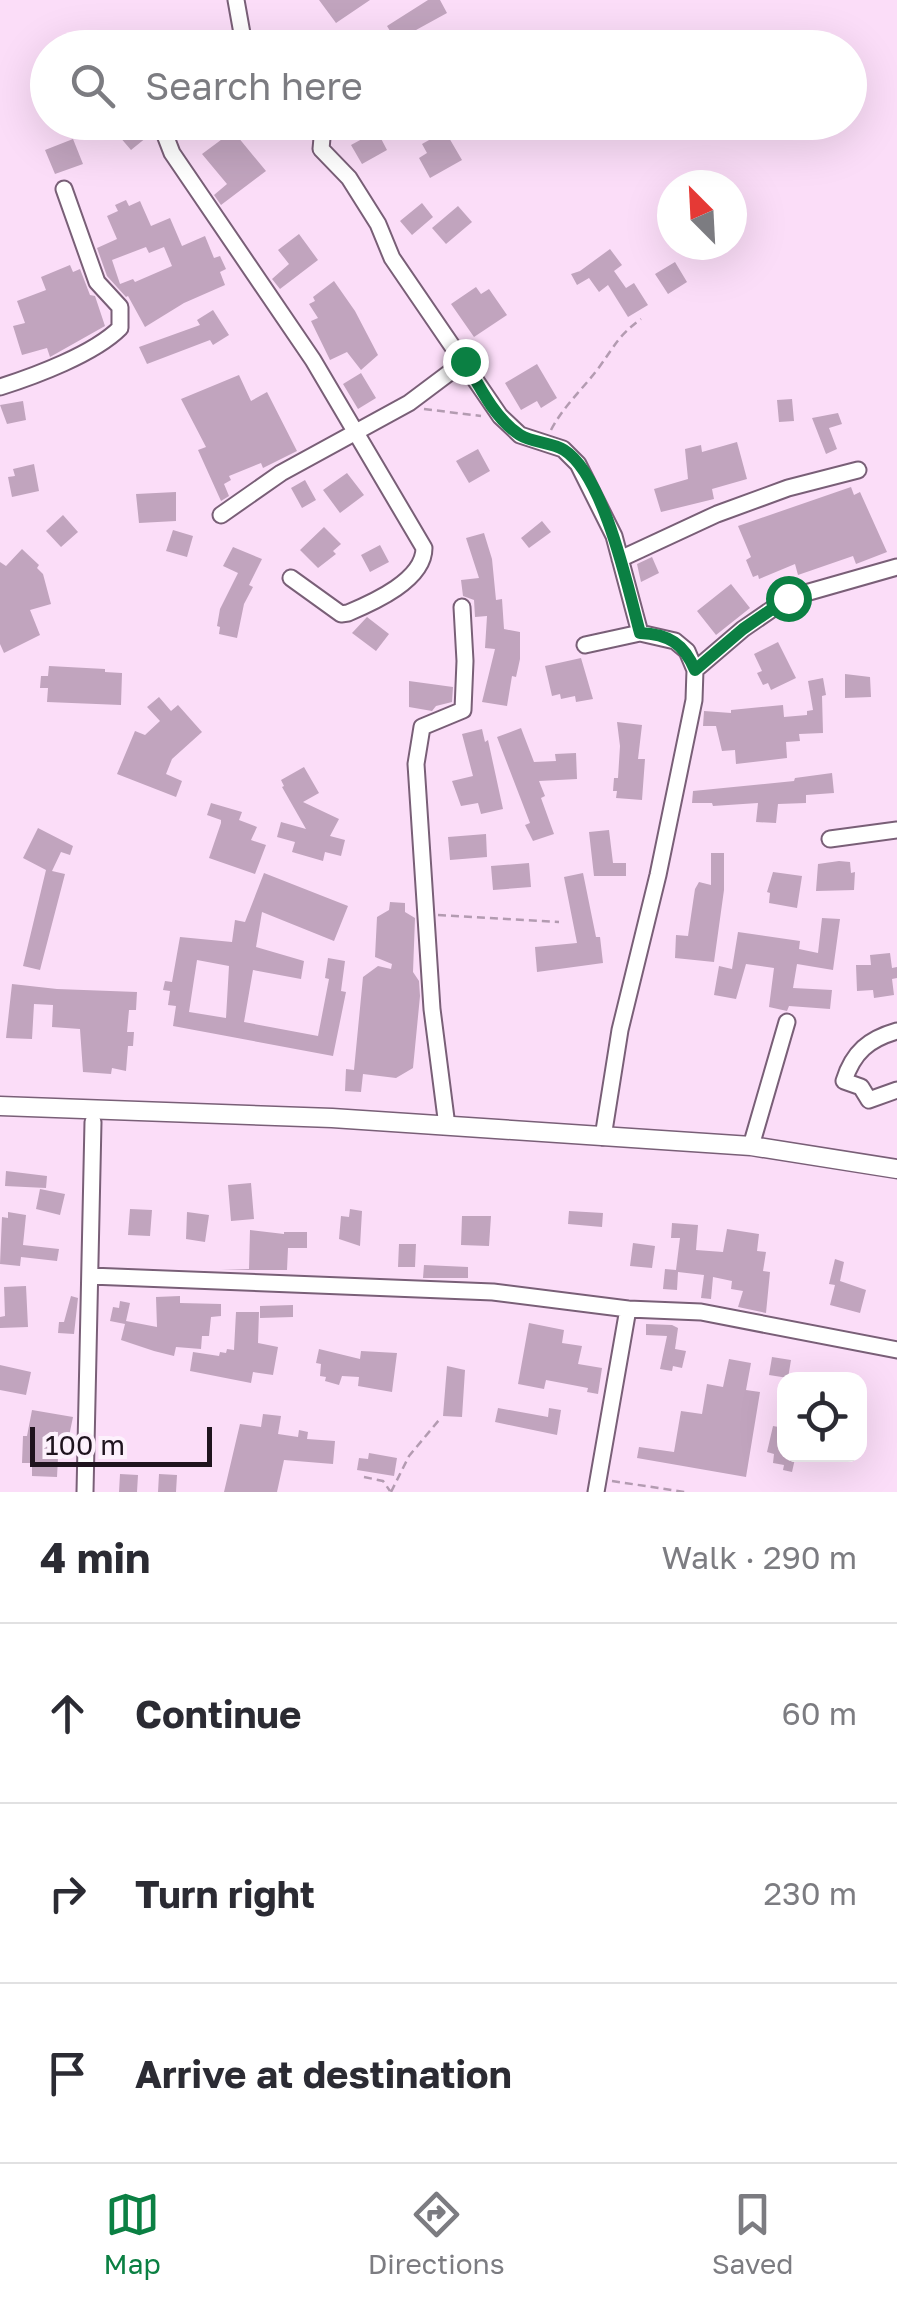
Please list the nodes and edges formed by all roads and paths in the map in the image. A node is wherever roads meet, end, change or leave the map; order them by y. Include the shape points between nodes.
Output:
1 (236, 0) edge
2 (239, 30) edge
3 (167, 140) edge
4 (322, 140) edge
5 (64, 189) dead end
6 (641, 319) dead end
7 (465, 361) junction
8 (0, 387) edge
9 (409, 403) junction
10 (500, 416) junction
11 (357, 433) junction
12 (544, 444) junction
13 (858, 470) dead end
14 (221, 515) dead end
15 (620, 560) junction
16 (897, 567) edge
17 (291, 578) dead end
18 (462, 607) dead end
19 (640, 633) junction
20 (585, 645) dead end
21 (695, 670) junction
22 (897, 830) edge
23 (830, 840) dead end
24 (427, 914) junction
25 (559, 922) dead end
26 (787, 1022) dead end
27 (897, 1031) edge
28 (897, 1090) edge
29 (0, 1106) edge
30 (0, 1118) edge
31 (93, 1122) junction
32 (447, 1126) junction
33 (604, 1136) junction
34 (751, 1146) junction
35 (897, 1169) edge
36 (897, 1180) edge
37 (90, 1276) junction
38 (628, 1309) junction
39 (897, 1350) edge
40 (439, 1420) dead end
41 (364, 1477) dead end
42 (597, 1486) edge
43 (84, 1492) edge
44 (391, 1492) edge
45 (685, 1492) edge

1 - 2 street
3 - 11 street
4 - 7 street via 321,149 349,178 392,258
5 - 8 street via 97,282 120,307 120,328
6 - 12 path via 618,337
7 - 9 street
7 - 10 street
9 - 10 path via 442,413
9 - 11 street
10 - 12 street via 520,435
11 - 14 street
11 - 17 street via 419,537 424,560 396,586 341,614
12 - 15 street via 563,449 578,464
13 - 15 street via 718,514
15 - 19 street
16 - 21 street via 788,598
18 - 24 street via 463,710 428,722 419,734
19 - 20 street
19 - 21 street via 675,640
21 - 33 street via 681,771 620,1030
22 - 23 street
24 - 25 path
24 - 32 street
26 - 34 street
27 - 28 street via 864,1046 844,1080 861,1087 869,1100
29 - 32 main road
30 - 31 main road
31 - 36 main road via 331,1128 750,1157
31 - 37 street
32 - 33 main road
33 - 34 main road
34 - 35 main road
37 - 38 street via 493,1292
37 - 43 street
38 - 39 street via 701,1312
38 - 42 street
40 - 44 path
41 - 44 path via 383,1481
42 - 45 path

